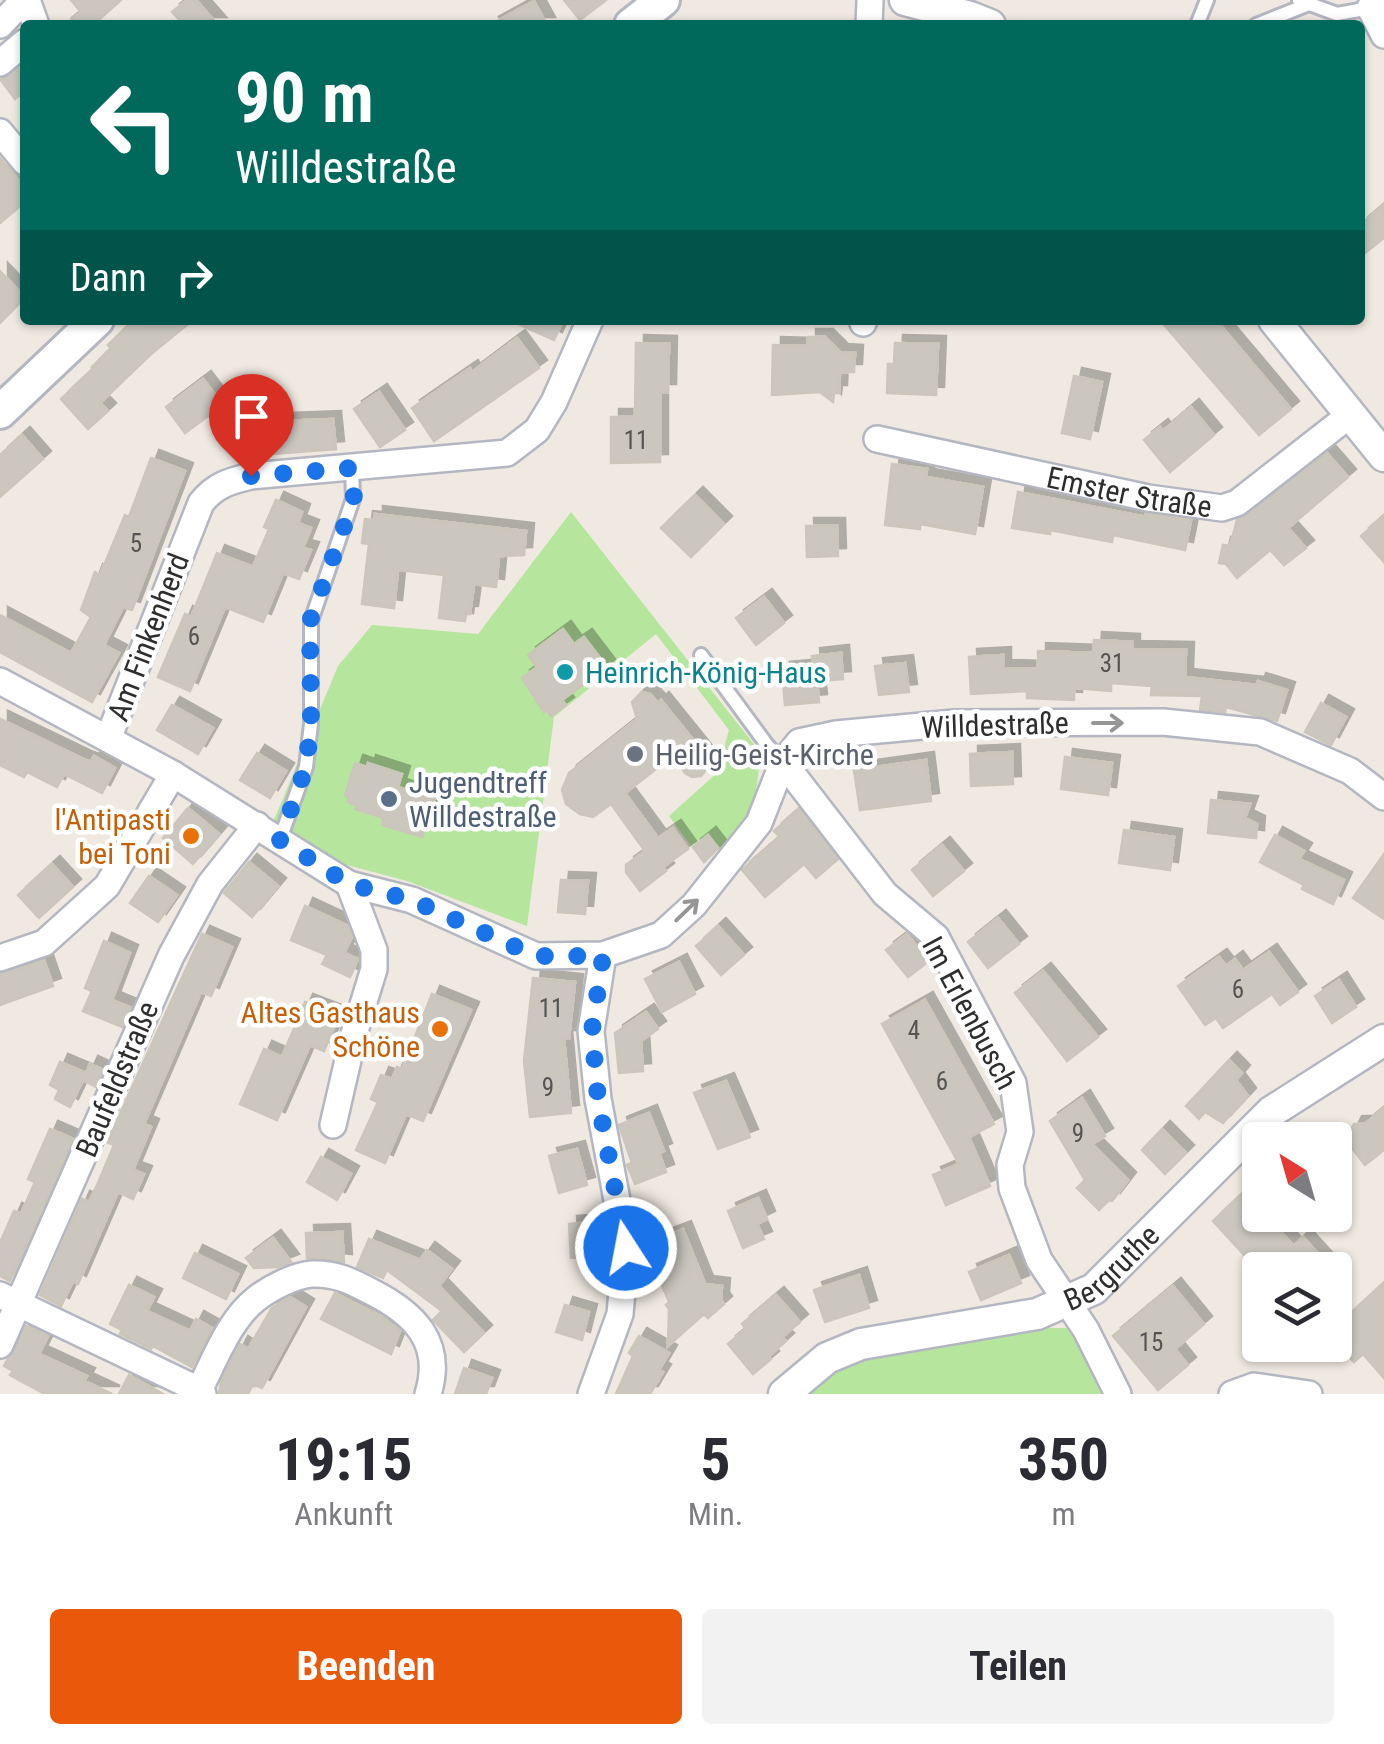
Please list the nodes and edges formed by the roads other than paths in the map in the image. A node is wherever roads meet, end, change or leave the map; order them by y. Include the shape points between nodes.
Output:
1 (25, 0) edge
2 (905, 0) edge
3 (1304, 2) edge
4 (1372, 4) edge
5 (973, 20) edge
6 (1266, 20) edge
7 (1384, 35) edge
8 (7, 43) edge
9 (0, 132) edge
10 (20, 156) edge
11 (92, 325) edge
12 (588, 325) edge
13 (1278, 325) edge
14 (0, 412) edge
15 (1352, 414) junction
16 (878, 439) dead end
17 (1384, 456) edge
18 (352, 468) junction
19 (702, 655) dead end
20 (0, 681) edge
21 (108, 739) junction
22 (783, 762) junction
23 (173, 774) junction
24 (1384, 797) edge
25 (257, 825) junction
26 (280, 840) junction
27 (349, 884) junction
28 (603, 956) junction
29 (0, 958) edge
30 (1384, 1040) edge
31 (333, 1124) dead end
32 (10, 1299) edge
33 (1066, 1303) junction
34 (0, 1345) edge
35 (201, 1392) edge
36 (428, 1394) edge
37 (591, 1394) edge
38 (784, 1394) edge
39 (1118, 1394) edge
40 (1232, 1394) edge
41 (1309, 1394) edge

1 - 8 street
2 - 5 street
3 - 4 lane via 1337,14
3 - 6 lane
4 - 7 street
9 - 10 street
11 - 14 main road
12 - 18 street, Am Finkenherd via 537,430 507,453
13 - 15 street
15 - 16 street, Emster Straße via 1222,508
15 - 17 street
18 - 21 street, Am Finkenherd via 251,476 211,490
18 - 26 lane via 354,499 310,621 306,767
19 - 22 lane
20 - 21 street
21 - 23 street
22 -> 24 street, Willdestraße via 799,742 847,732 954,723 1163,722 1260,732 1350,772
28 -> 22 street via 660,935 694,905 759,823
22 - 33 street, Im Erlenbusch via 885,894 936,937 1013,1082 1020,1132 1010,1166 1012,1188 1040,1260
23 - 25 street
23 - 29 street via 107,886 44,944
25 - 26 street
25 - 32 street, Baufeldstraße via 210,884 171,956
26 - 27 street
27 - 28 street via 412,900 536,956
27 - 31 street via 374,950 374,969
28 - 37 street via 592,1030 626,1248 620,1314
30 - 33 street, Bergruthe via 1271,1112 1112,1274
32 - 34 street, Baufeldstraße
32 - 35 street
33 - 38 street, Bergruthe via 1037,1314 861,1344 828,1358
33 - 39 street, Im Erlenbusch
35 - 36 street via 238,1318 256,1300 308,1274 342,1276 416,1322 432,1359
40 - 41 street via 1254,1386

